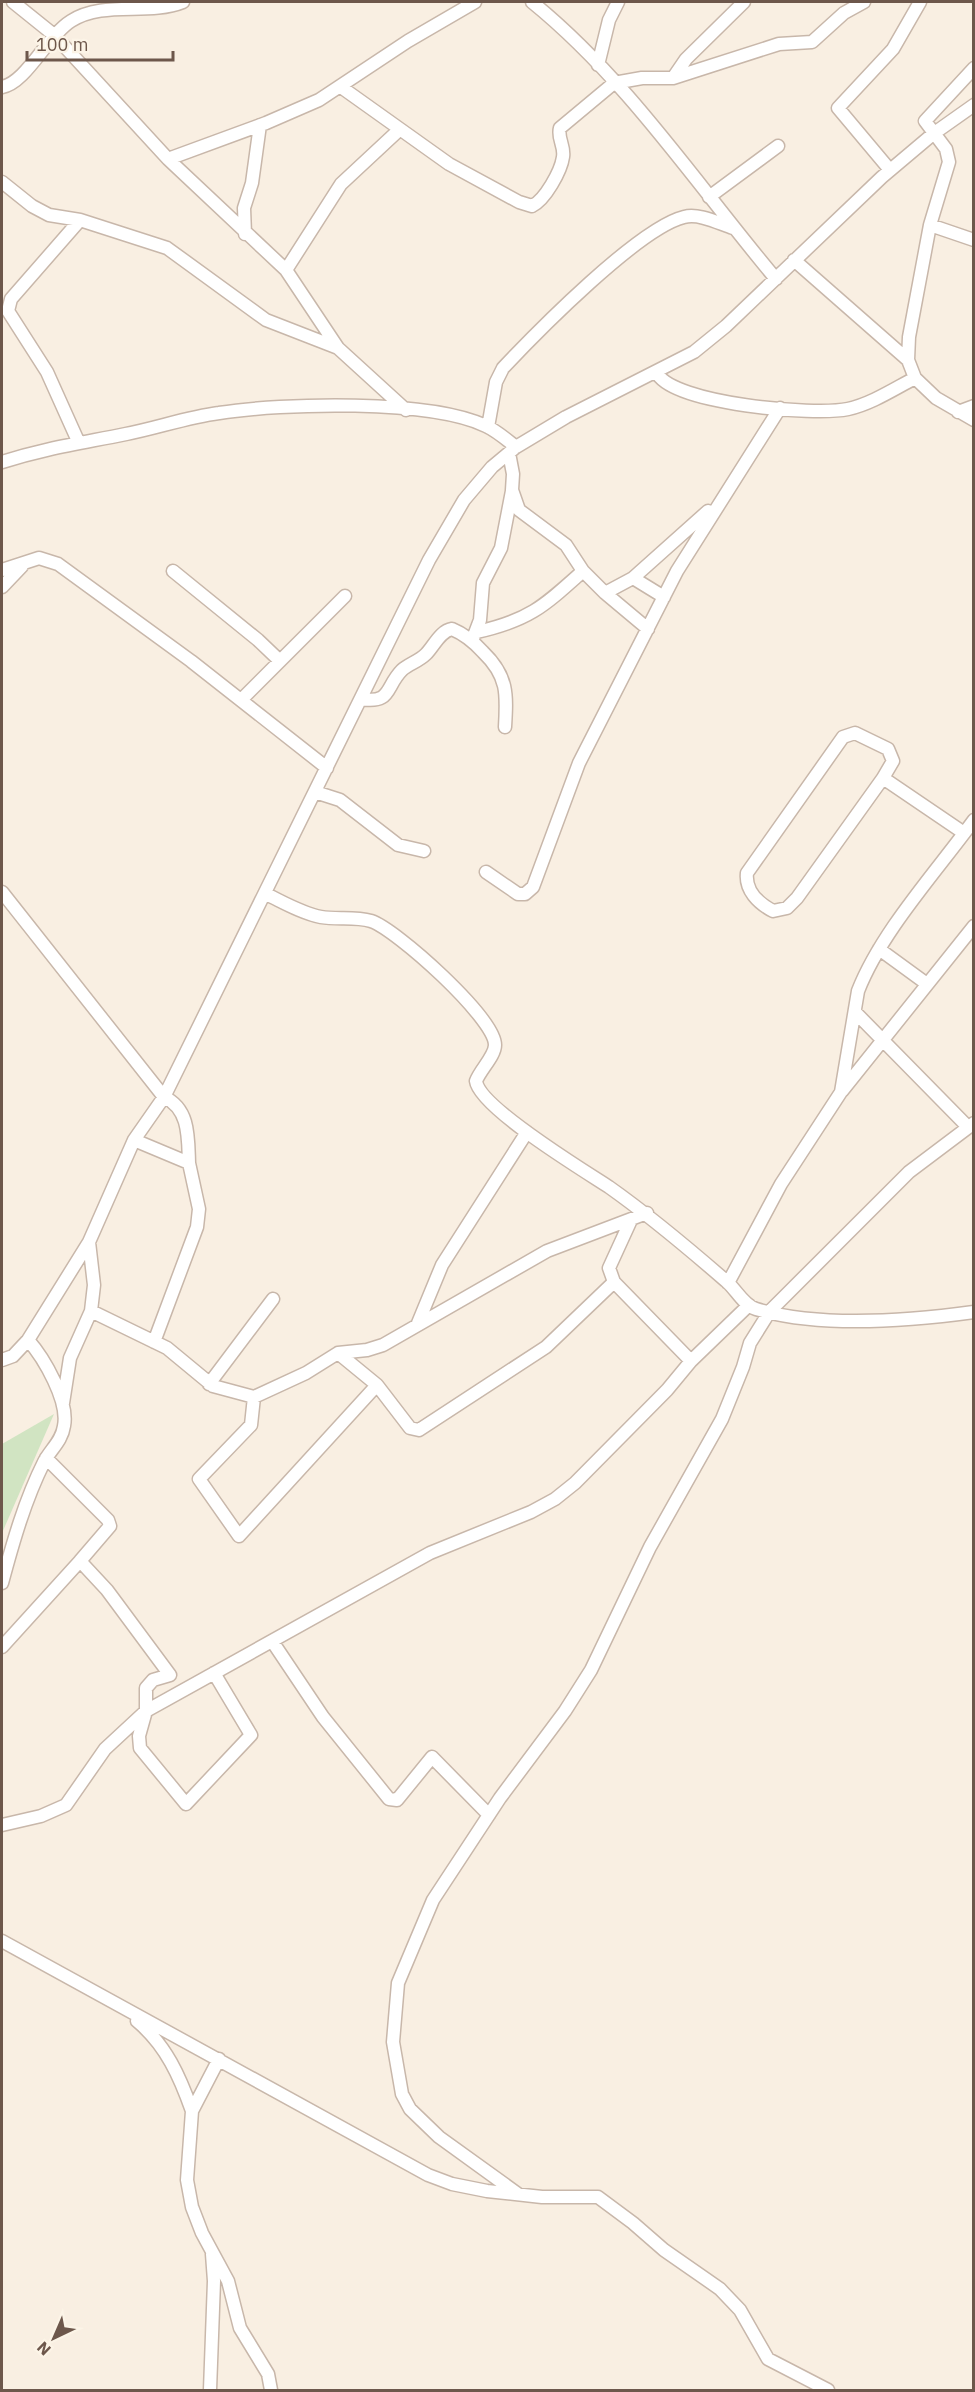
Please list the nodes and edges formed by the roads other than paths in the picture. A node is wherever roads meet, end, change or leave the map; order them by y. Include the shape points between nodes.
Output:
1 (13, 2) edge
2 (183, 2) edge
3 (475, 2) edge
4 (532, 2) edge
5 (618, 2) edge
6 (744, 2) edge
7 (864, 2) edge
8 (920, 2) edge
9 (145, 4) edge
10 (54, 35) junction
11 (598, 65) junction
12 (974, 68) edge
13 (673, 78) junction
14 (614, 83) junction
15 (2, 87) edge
16 (341, 87) junction
17 (974, 105) edge
18 (260, 125) junction
19 (399, 130) junction
20 (933, 134) junction
21 (778, 146) dead end
22 (168, 159) junction
23 (890, 170) junction
24 (2, 182) edge
25 (709, 197) junction
26 (80, 220) junction
27 (930, 225) junction
28 (733, 228) junction
29 (245, 234) junction
30 (974, 240) edge
31 (794, 260) junction
32 (286, 270) junction
33 (776, 279) junction
34 (338, 348) junction
35 (908, 360) junction
36 (657, 373) junction
37 (915, 378) junction
38 (974, 406) edge
39 (780, 408) junction
40 (406, 410) junction
41 (958, 412) junction
42 (974, 420) edge
43 (488, 427) junction
44 (78, 441) junction
45 (512, 450) junction
46 (2, 462) edge
47 (512, 490) junction
48 (718, 502) junction
49 (25, 563) junction
50 (2, 570) edge
51 (173, 571) dead end
52 (583, 571) junction
53 (633, 578) junction
54 (2, 587) edge
55 (605, 593) junction
56 (345, 596) dead end
57 (664, 597) junction
58 (648, 629) junction
59 (475, 636) junction
60 (280, 661) junction
61 (361, 699) junction
62 (241, 700) junction
63 (505, 727) dead end
64 (327, 768) junction
65 (883, 778) junction
66 (315, 792) junction
67 (974, 820) edge
68 (964, 833) junction
69 (424, 851) dead end
70 (486, 872) dead end
71 (2, 891) edge
72 (266, 894) junction
73 (974, 926) edge
74 (879, 949) junction
75 (927, 984) junction
76 (855, 1012) junction
77 (883, 1042) junction
78 (841, 1092) junction
79 (164, 1097) junction
80 (971, 1125) edge
81 (527, 1132) junction
82 (134, 1140) junction
83 (189, 1163) junction
84 (647, 1214) junction
85 (631, 1220) junction
86 (89, 1242) junction
87 (614, 1282) junction
88 (728, 1283) junction
89 (273, 1299) dead end
90 (749, 1305) junction
91 (91, 1311) junction
92 (770, 1311) junction
93 (974, 1312) edge
94 (418, 1323) junction
95 (28, 1340) junction
96 (154, 1342) junction
97 (338, 1353) junction
98 (2, 1360) edge
99 (691, 1361) junction
100 (209, 1384) junction
101 (377, 1385) junction
102 (254, 1397) junction
103 (63, 1407) junction
104 (46, 1458) junction
105 (80, 1561) junction
106 (2, 1583) edge
107 (272, 1641) junction
108 (2, 1647) edge
109 (214, 1673) junction
110 (170, 1675) junction
111 (185, 1691) junction
112 (146, 1711) junction
113 (489, 1815) junction
114 (2, 1825) edge
115 (2, 1941) edge
116 (123, 2009) junction
117 (219, 2059) junction
118 (192, 2111) junction
119 (518, 2194) junction
120 (212, 2254) junction
121 (210, 2391) edge
122 (271, 2391) edge
123 (828, 2391) edge

1 - 10 street
2 - 9 street via 167,7
3 - 16 street
4 - 11 street
5 - 11 street via 609,20
6 - 13 street via 686,59
7 - 13 street via 844,13 812,42 779,44
8 - 23 street via 893,49 838,108
9 - 10 street via 86,14
10 - 15 street via 18,79
10 - 22 street
11 - 14 street
12 - 20 street via 926,119
13 - 14 street
14 - 19 street via 560,128 561,165 532,206 462,172
14 - 25 street
16 - 18 street
16 - 19 street
17 - 20 street
18 - 22 street
18 - 29 street via 252,183 244,208
19 - 32 street via 335,192
20 - 23 street
20 - 27 street via 946,148 949,162
21 - 25 street
22 - 29 street
23 - 31 street
24 - 26 street via 40,211
25 - 28 street
26 - 34 street via 167,249 266,320
26 - 44 street via 11,299 8,310 47,372
27 - 30 street
27 - 35 street
28 - 33 street
28 - 43 street via 701,218 682,217 652,233 619,259 503,368 496,382
29 - 32 street
31 - 33 street
31 - 35 street
32 - 34 street
33 - 36 street via 710,340
34 - 40 street
35 - 37 street
36 - 39 street via 671,387 707,398 733,405
36 - 45 street via 566,417
37 - 39 street via 851,408
37 - 41 street
38 - 41 street
39 - 48 street
40 - 43 street via 460,418
40 - 44 street via 336,405 238,410
41 - 42 street
43 - 45 street
44 - 46 street
45 - 47 street
45 - 61 street via 480,481 450,521
47 - 52 street via 519,510 566,545
47 - 59 street via 501,548 483,583
48 - 53 street
48 - 57 street
49 - 50 street
49 - 54 street
49 - 62 street via 39,558 58,564
51 - 60 street
52 - 55 street
52 - 59 street via 522,619
53 - 55 street
53 - 57 street
55 - 58 street
56 - 60 street
57 - 58 street
58 - 70 street via 579,763 533,887 518,894
59 - 61 street via 447,630 426,654 403,670 384,696 374,701
59 - 63 street via 500,669 507,698
60 - 62 street
61 - 64 street
62 - 64 street
64 - 66 street
65 - 65 street via 893,761 888,749 855,733 843,737 747,873 751,893 773,911 787,908
65 - 68 street
66 - 69 street via 340,800 398,845
66 - 72 street
67 - 68 street
68 - 74 street
71 - 79 street
72 - 79 street
72 - 81 street via 321,917 373,921 417,953 482,1019 495,1045 478,1075 477,1087 487,1101
73 - 75 street
74 - 75 street
74 - 76 street via 858,991
75 - 77 street
76 - 77 street
76 - 78 street
77 - 78 street
77 - 80 street
78 - 88 street via 781,1184
79 - 82 street
79 - 83 street via 175,1103 183,1115
80 - 92 street via 909,1172
81 - 84 street
81 - 94 street via 442,1265
82 - 83 street
82 - 86 street
83 - 96 street via 199,1222
84 - 85 street
84 - 88 street
85 - 87 street via 609,1268
85 - 94 street via 547,1251
86 - 91 street via 94,1285
86 - 95 street
87 - 99 street
87 - 101 street via 546,1347 419,1430 410,1428
88 - 90 street
89 - 100 street
90 - 92 street
90 - 99 street
91 - 96 street
91 - 103 street via 70,1358
92 - 93 street via 862,1321
92 - 113 street via 750,1343 722,1419 650,1547 591,1670
94 - 97 street via 375,1348
95 - 98 street via 13,1356
95 - 103 street via 44,1358
96 - 100 street via 167,1347
97 - 101 street
97 - 102 street
99 - 107 street via 652,1405 555,1499 430,1553
100 - 102 street
101 - 102 street via 239,1536 199,1479 251,1425
103 - 104 street via 65,1425
104 - 105 street via 110,1526
104 - 106 street
105 - 108 street
105 - 110 street via 107,1590
107 - 109 street
107 - 113 street via 323,1717 389,1799 397,1800 432,1757
109 - 111 street
109 - 112 street via 251,1735 186,1804 140,1748 140,1727
110 - 111 street
110 - 112 street via 153,1680 146,1688
111 - 112 street
112 - 114 street via 105,1749 66,1804 41,1816
113 - 119 street via 428,1908 398,1983 393,2042 402,2094 410,2109 439,2137
115 - 116 street
116 - 117 street
116 - 118 street via 154,2037 167,2055
117 - 118 street
117 - 119 street via 428,2175 470,2189
118 - 120 street via 187,2180 192,2207
119 - 123 street via 552,2198 590,2196 604,2201 720,2289 740,2310 768,2359
120 - 121 street
120 - 122 street via 228,2281 240,2328 268,2374

